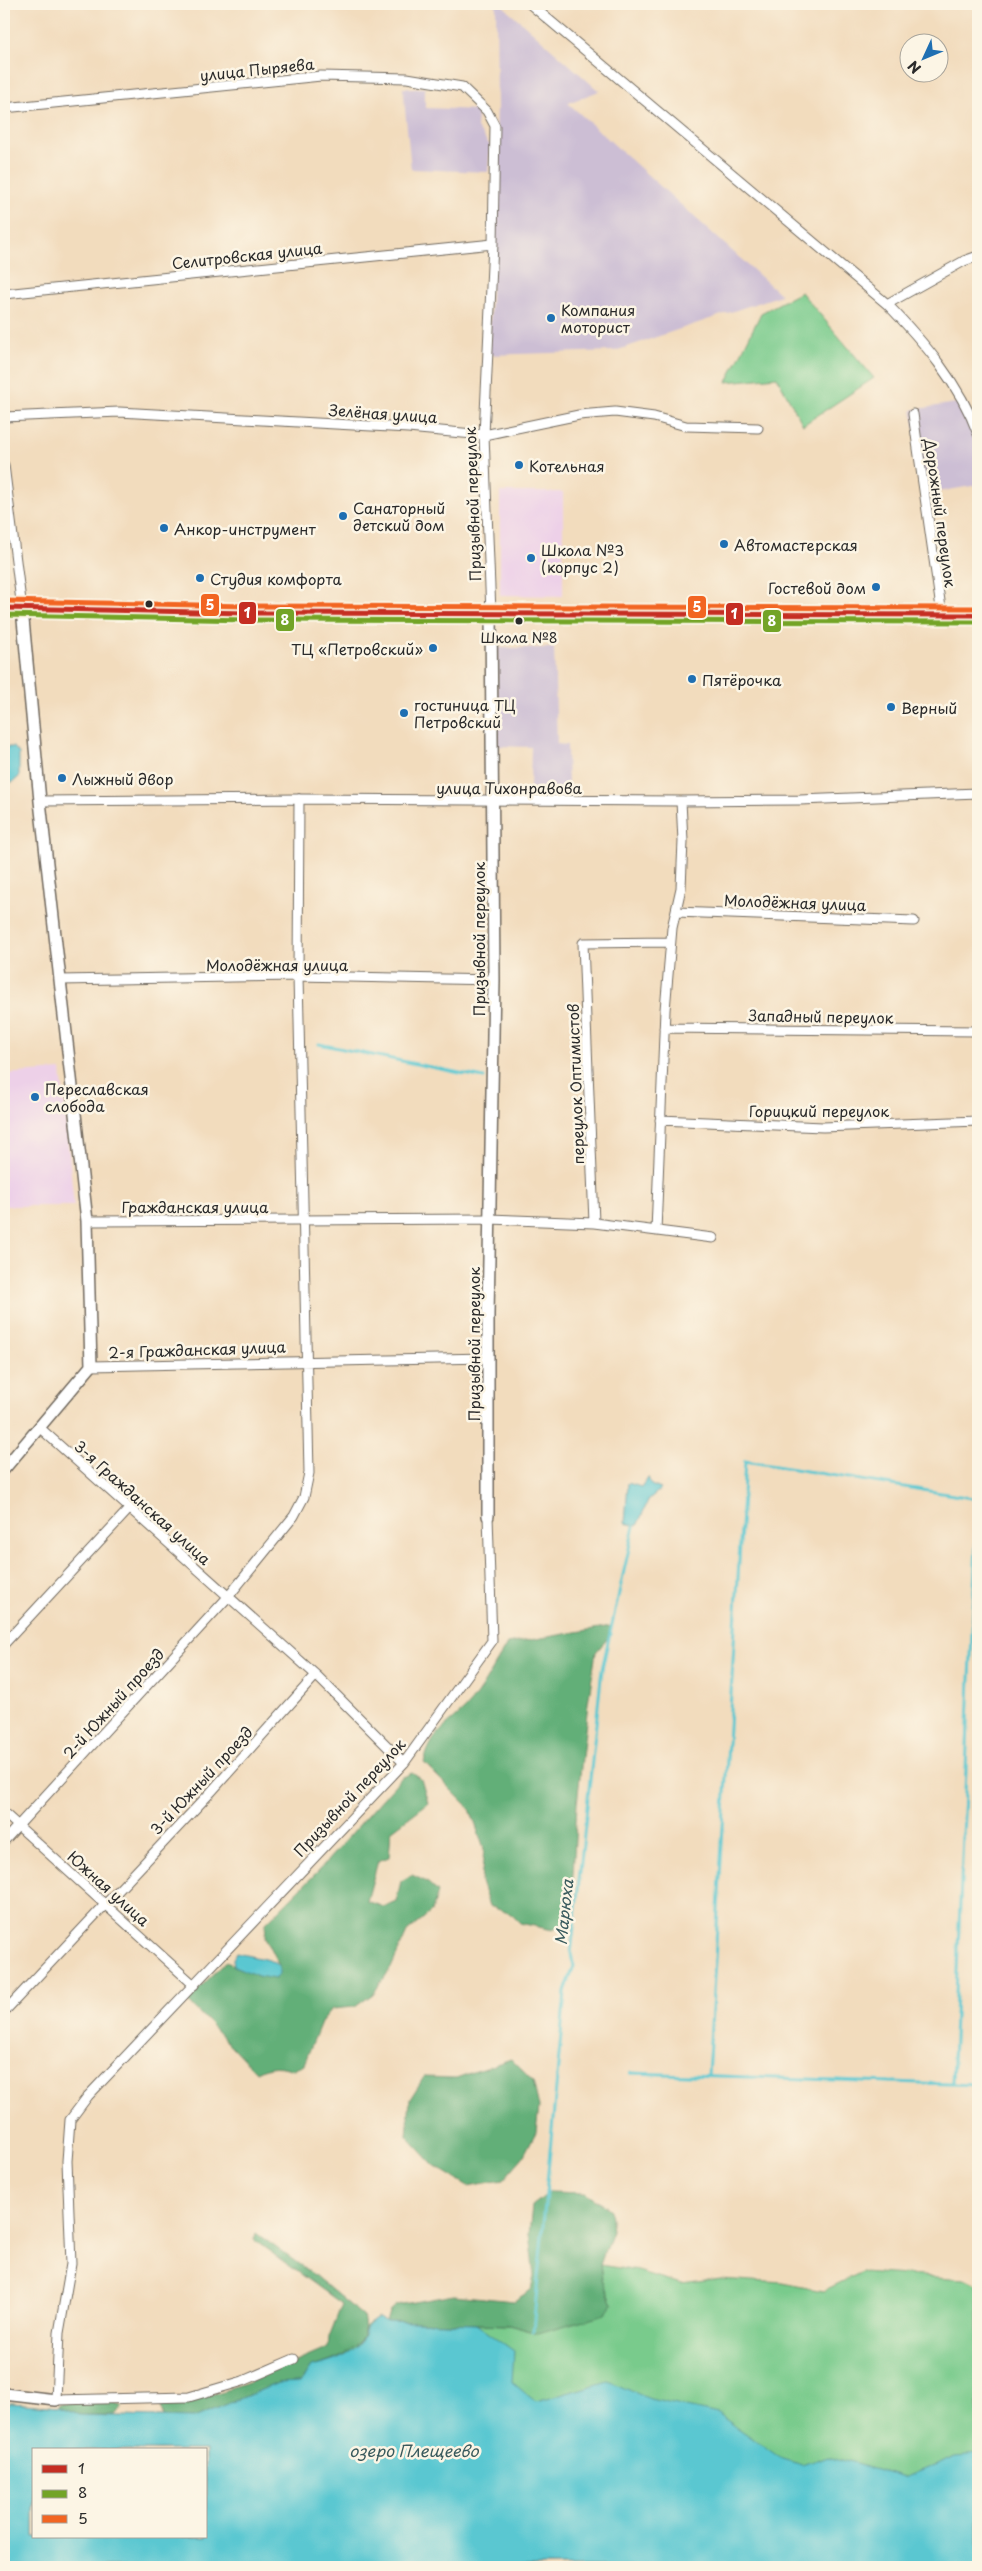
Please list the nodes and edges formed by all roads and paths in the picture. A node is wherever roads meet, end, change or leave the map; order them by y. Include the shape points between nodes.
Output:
1 (530, 4) edge
2 (4, 108) edge
3 (495, 126) joint
4 (493, 244) junction
5 (978, 256) edge
6 (4, 294) edge
7 (887, 304) junction
8 (913, 414) dead end
9 (4, 417) edge
10 (758, 428) dead end
11 (978, 434) edge
12 (484, 435) junction
13 (4, 465) edge
14 (4, 608) edge
15 (22, 609) junction
16 (490, 613) junction
17 (942, 615) junction
18 (978, 615) edge
19 (978, 793) edge
20 (299, 799) junction
21 (40, 801) junction
22 (681, 801) junction
23 (493, 802) junction
24 (676, 912) junction
25 (914, 921) dead end
26 (670, 942) junction
27 (298, 976) junction
28 (60, 980) junction
29 (494, 980) junction
30 (664, 1028) junction
31 (978, 1031) edge
32 (660, 1120) junction
33 (978, 1120) edge
34 (489, 1219) junction
35 (304, 1220) junction
36 (87, 1221) junction
37 (594, 1223) junction
38 (656, 1231) junction
39 (713, 1238) dead end
40 (488, 1358) junction
41 (305, 1360) junction
42 (91, 1366) junction
43 (40, 1428) junction
44 (4, 1469) edge
45 (130, 1508) junction
46 (488, 1516) joint
47 (228, 1597) junction
48 (4, 1644) edge
49 (316, 1675) junction
50 (404, 1763) junction
51 (4, 1813) edge
52 (18, 1827) junction
53 (4, 1842) edge
54 (105, 1903) junction
55 (194, 1985) junction
56 (4, 2012) edge
57 (294, 2359) dead end
58 (4, 2394) edge
59 (56, 2400) junction

1 - 7 street
2 - 3 street, улица Пыряева via 320,76 407,78 462,87 487,111
3 - 4 street, Призывной переулок
4 - 6 street, Селитровская улица
4 - 12 street, Призывной переулок
5 - 7 street
7 - 11 street via 922,341 954,385
8 - 17 street, Дорожный переулок
9 - 12 street, Зелёная улица via 118,412 398,427
10 - 12 street, Зелёная улица via 686,426 654,417 615,412 579,415
12 - 16 street, Призывной переулок
13 - 15 street
14 - 15 main road
15 - 16 main road
15 - 21 street
16 - 17 main road
16 - 23 street, Призывной переулок
17 - 18 main road
19 - 22 street, улица Тихонравова
20 - 21 street, улица Тихонравова
20 - 23 street, улица Тихонравова
20 - 27 street
21 - 28 street
22 - 23 street, улица Тихонравова
22 - 24 street via 681,888
23 - 29 street, Призывной переулок
24 - 25 street, Молодёжная улица
24 - 26 street
26 - 30 street
26 - 37 street, переулок Оптимистов via 583,943
27 - 28 street, Молодёжная улица
27 - 29 street, Молодёжная улица
27 - 35 street
28 - 36 street
29 - 34 street, Призывной переулок
30 - 31 street, Западный переулок
30 - 32 street
32 - 33 street, Горицкий переулок via 823,1127
32 - 38 street
34 - 35 street, Гражданская улица
34 - 37 street, Гражданская улица
34 - 40 street, Призывной переулок
35 - 36 street, Гражданская улица
35 - 41 street
36 - 42 street
37 - 38 street, Гражданская улица
38 - 39 street, Гражданская улица
40 - 41 street, 2-я Гражданская улица
40 - 46 street, Призывной переулок
41 - 42 street, 2-я Гражданская улица
41 - 47 street, 2-я Гражданская улица via 309,1473 304,1497 294,1516
42 - 43 street
43 - 44 street
43 - 45 street, 3-я Гражданская улица
45 - 47 street, 3-я Гражданская улица
45 - 48 street
46 - 50 street, Призывной переулок via 492,1641
47 - 49 street, 3-я Гражданская улица
47 - 52 street, 2-й Южный проезд
49 - 50 street, 3-я Гражданская улица
49 - 54 street, 3-й Южный проезд
50 - 55 street, Призывной переулок
51 - 52 street, Южная улица
52 - 53 street, 2-й Южный проезд
52 - 54 street, Южная улица
54 - 55 street, Южная улица
54 - 56 street, 3-й Южный проезд
55 - 59 street, Призывной переулок via 88,2096 70,2120 67,2161 71,2264 59,2333
57 - 59 street via 243,2381 189,2397
58 - 59 street

